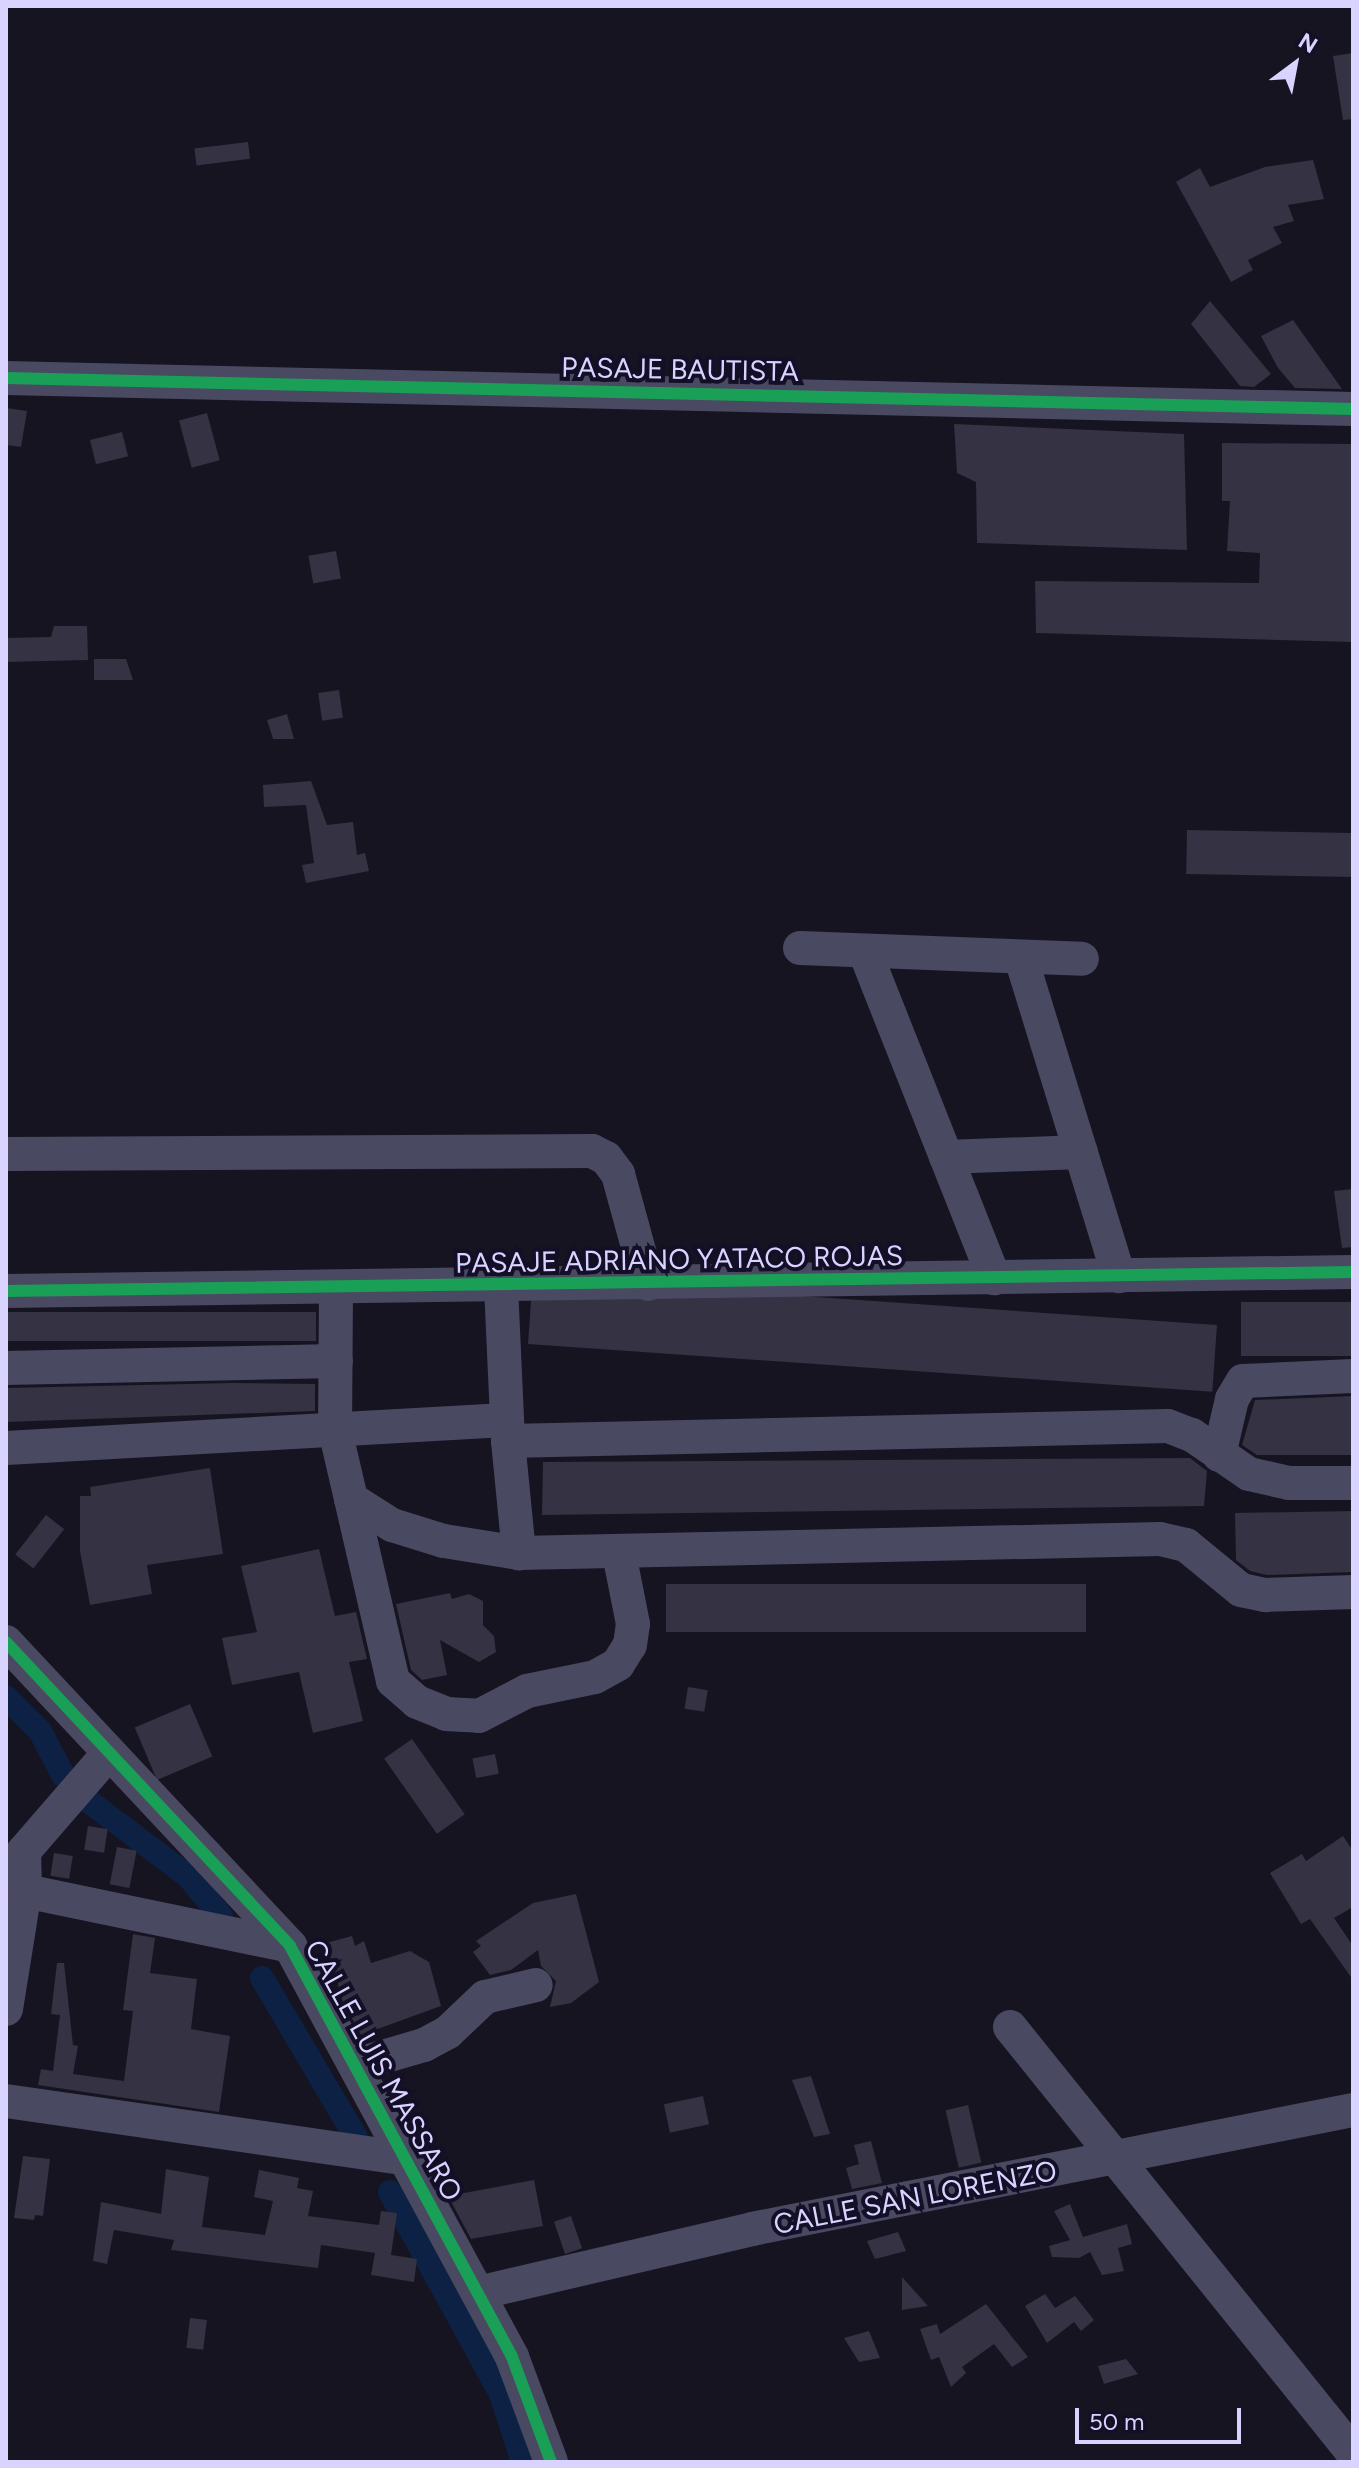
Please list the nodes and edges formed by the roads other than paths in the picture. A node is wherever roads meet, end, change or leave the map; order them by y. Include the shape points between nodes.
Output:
1 (6, 378) edge
2 (1353, 409) edge
3 (800, 948) dead end
4 (865, 952) junction
5 (1021, 958) junction
6 (1082, 959) dead end
7 (1081, 1152) junction
8 (6, 1154) edge
9 (946, 1157) junction
10 (1353, 1272) edge
11 (1119, 1276) junction
12 (994, 1278) junction
13 (648, 1284) junction
14 (501, 1286) junction
15 (336, 1289) junction
16 (6, 1291) edge
17 (336, 1361) junction
18 (6, 1368) edge
19 (1353, 1376) edge
20 (335, 1430) junction
21 (507, 1431) junction
22 (6, 1448) edge
23 (1219, 1455) junction
24 (1353, 1483) edge
25 (351, 1499) junction
26 (519, 1553) junction
27 (619, 1553) junction
28 (1353, 1592) edge
29 (6, 1642) edge
30 (107, 1755) junction
31 (18, 1871) edge
32 (290, 1946) junction
33 (536, 1985) dead end
34 (6, 2009) edge
35 (1010, 2027) dead end
36 (355, 2065) junction
37 (6, 2101) edge
38 (1353, 2110) edge
39 (1117, 2157) junction
40 (407, 2159) junction
41 (478, 2293) junction
42 (1353, 2453) edge
43 (551, 2462) edge

1 - 2 street, PASAJE BAUTISTA
3 - 4 street
4 - 5 street
4 - 9 street
5 - 6 street
5 - 7 street
7 - 9 street
7 - 11 street
8 - 13 street via 592,1151 606,1158 618,1174
9 - 12 street
10 - 11 street, PASAJE ADRIANO YATACO ROJAS
11 - 12 street, PASAJE ADRIANO YATACO ROJAS
12 - 13 street, PASAJE ADRIANO YATACO ROJAS
13 - 14 street, PASAJE ADRIANO YATACO ROJAS
14 - 15 street, PASAJE ADRIANO YATACO ROJAS
14 - 21 street
15 - 16 street, PASAJE ADRIANO YATACO ROJAS
15 - 17 street
17 - 18 street
17 - 20 street
19 - 23 street via 1243,1381 1232,1399
20 - 21 street
20 - 22 street
20 - 25 street
21 - 23 street via 1168,1426 1192,1435
21 - 26 street
23 - 24 street via 1249,1474 1289,1483
25 - 26 street via 392,1525 444,1541
25 - 27 street via 393,1681 417,1702 446,1714 479,1716 527,1691 595,1677 618,1664 630,1645 633,1624
26 - 27 street
27 - 28 street via 1160,1539 1186,1545 1241,1590 1265,1595
29 - 30 street, CALLE LUIS MASSARO
30 - 31 street
30 - 32 street, CALLE LUIS MASSARO
31 - 32 street
31 - 34 street
32 - 36 street, CALLE LUIS MASSARO
33 - 36 street via 485,1997 448,2032 424,2045
35 - 39 street
36 - 40 street, CALLE LUIS MASSARO
37 - 40 street
38 - 39 street, CALLE SAN LORENZO
39 - 41 street, CALLE SAN LORENZO via 752,2229
39 - 42 street
40 - 41 street, CALLE LUIS MASSARO
41 - 43 street, CALLE LUIS MASSARO via 512,2357

